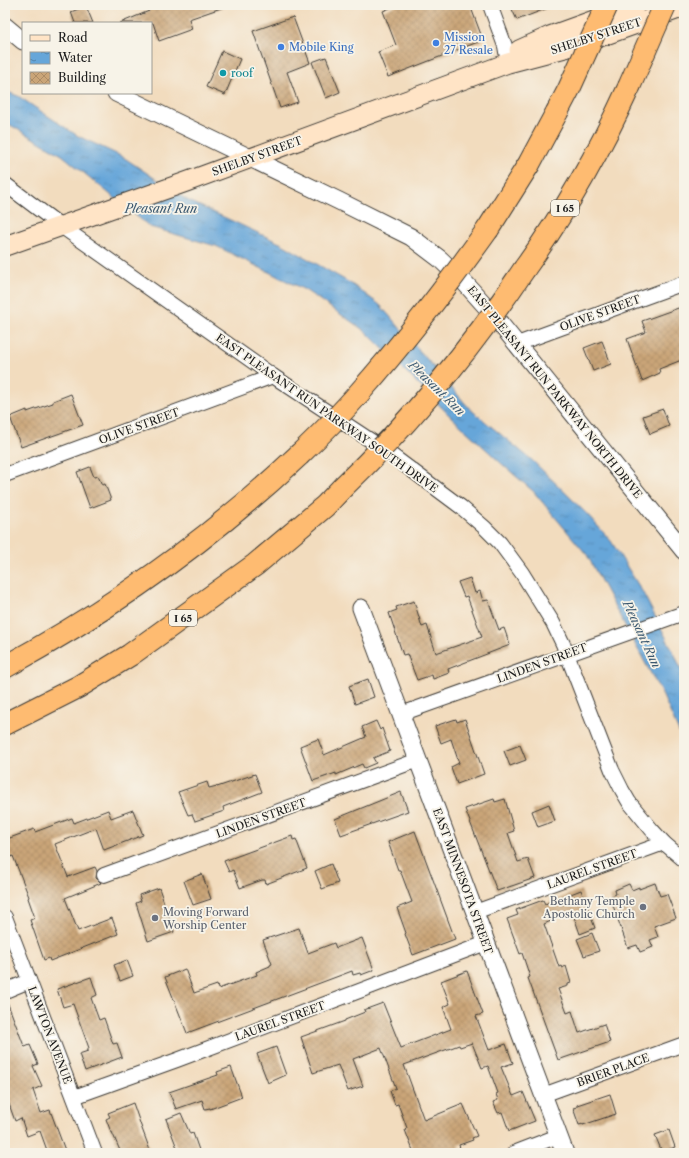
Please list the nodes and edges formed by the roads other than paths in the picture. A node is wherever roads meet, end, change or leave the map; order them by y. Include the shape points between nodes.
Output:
1 (490, 5) edge
2 (608, 5) edge
3 (636, 5) edge
4 (665, 5) edge
5 (684, 7) edge
6 (5, 26) edge
7 (22, 40) edge
8 (508, 63) junction
9 (118, 94) edge
10 (251, 158) junction
11 (5, 184) edge
12 (61, 226) junction
13 (5, 246) edge
14 (684, 283) edge
15 (517, 344) junction
16 (273, 376) junction
17 (5, 475) edge
18 (684, 551) edge
19 (361, 608) dead end
20 (684, 613) edge
21 (567, 655) junction
22 (5, 667) edge
23 (401, 714) junction
24 (5, 724) edge
25 (418, 760) junction
26 (664, 843) junction
27 (684, 860) edge
28 (104, 875) dead end
29 (474, 912) junction
30 (5, 916) edge
31 (486, 944) junction
32 (29, 981) junction
33 (5, 991) edge
34 (684, 1044) edge
35 (543, 1095) junction
36 (74, 1097) junction
37 (558, 1136) junction
38 (95, 1153) edge
39 (514, 1153) edge
40 (564, 1153) edge

1 - 8 street via 505,46
2 - 22 highway, bridge via 557,112 525,170 488,229 379,371 299,455 238,510 156,573 75,627
3 - 8 main road, SHELBY STREET via 519,50
4 - 24 highway, I 65, bridge via 613,122 565,208 481,330 388,442 325,506 256,565 130,655 78,687
5 - 8 main road, SHELBY STREET via 580,44
6 - 7 street
8 - 10 main road, SHELBY STREET
9 - 10 street, EAST PLEASANT RUN PARKWAY NORTH DRIVE
10 - 12 main road, SHELBY STREET
10 - 15 street, EAST PLEASANT RUN PARKWAY NORTH DRIVE via 411,237 440,259 465,283
11 - 12 street, EAST PLEASANT RUN PARKWAY SOUTH DRIVE
12 - 13 main road, SHELBY STREET
12 - 16 street, EAST PLEASANT RUN PARKWAY SOUTH DRIVE
14 - 15 street, OLIVE STREET
15 - 18 street, EAST PLEASANT RUN PARKWAY NORTH DRIVE
16 - 17 street, OLIVE STREET
16 - 21 street, EAST PLEASANT RUN PARKWAY SOUTH DRIVE via 382,448 484,527 509,554 535,591 557,630
19 - 23 street, EAST MINNESOTA STREET
20 - 21 street, LINDEN STREET
21 - 23 street, LINDEN STREET
21 - 26 street, EAST PLEASANT RUN PARKWAY SOUTH DRIVE via 616,780 629,802
23 - 25 street, EAST MINNESOTA STREET
25 - 28 street, LINDEN STREET
25 - 29 street, EAST MINNESOTA STREET
26 - 27 street, EAST PLEASANT RUN PARKWAY SOUTH DRIVE
26 - 29 street, LAUREL STREET
29 - 31 street, EAST MINNESOTA STREET
30 - 32 street, LAWTON AVENUE
31 - 35 street, EAST MINNESOTA STREET
31 - 36 street, LAUREL STREET
32 - 33 street
32 - 36 street, LAWTON AVENUE
34 - 35 street, BRIER PLACE
35 - 37 street, EAST MINNESOTA STREET
36 - 38 street, LAWTON AVENUE
37 - 39 street
37 - 40 street, EAST MINNESOTA STREET

